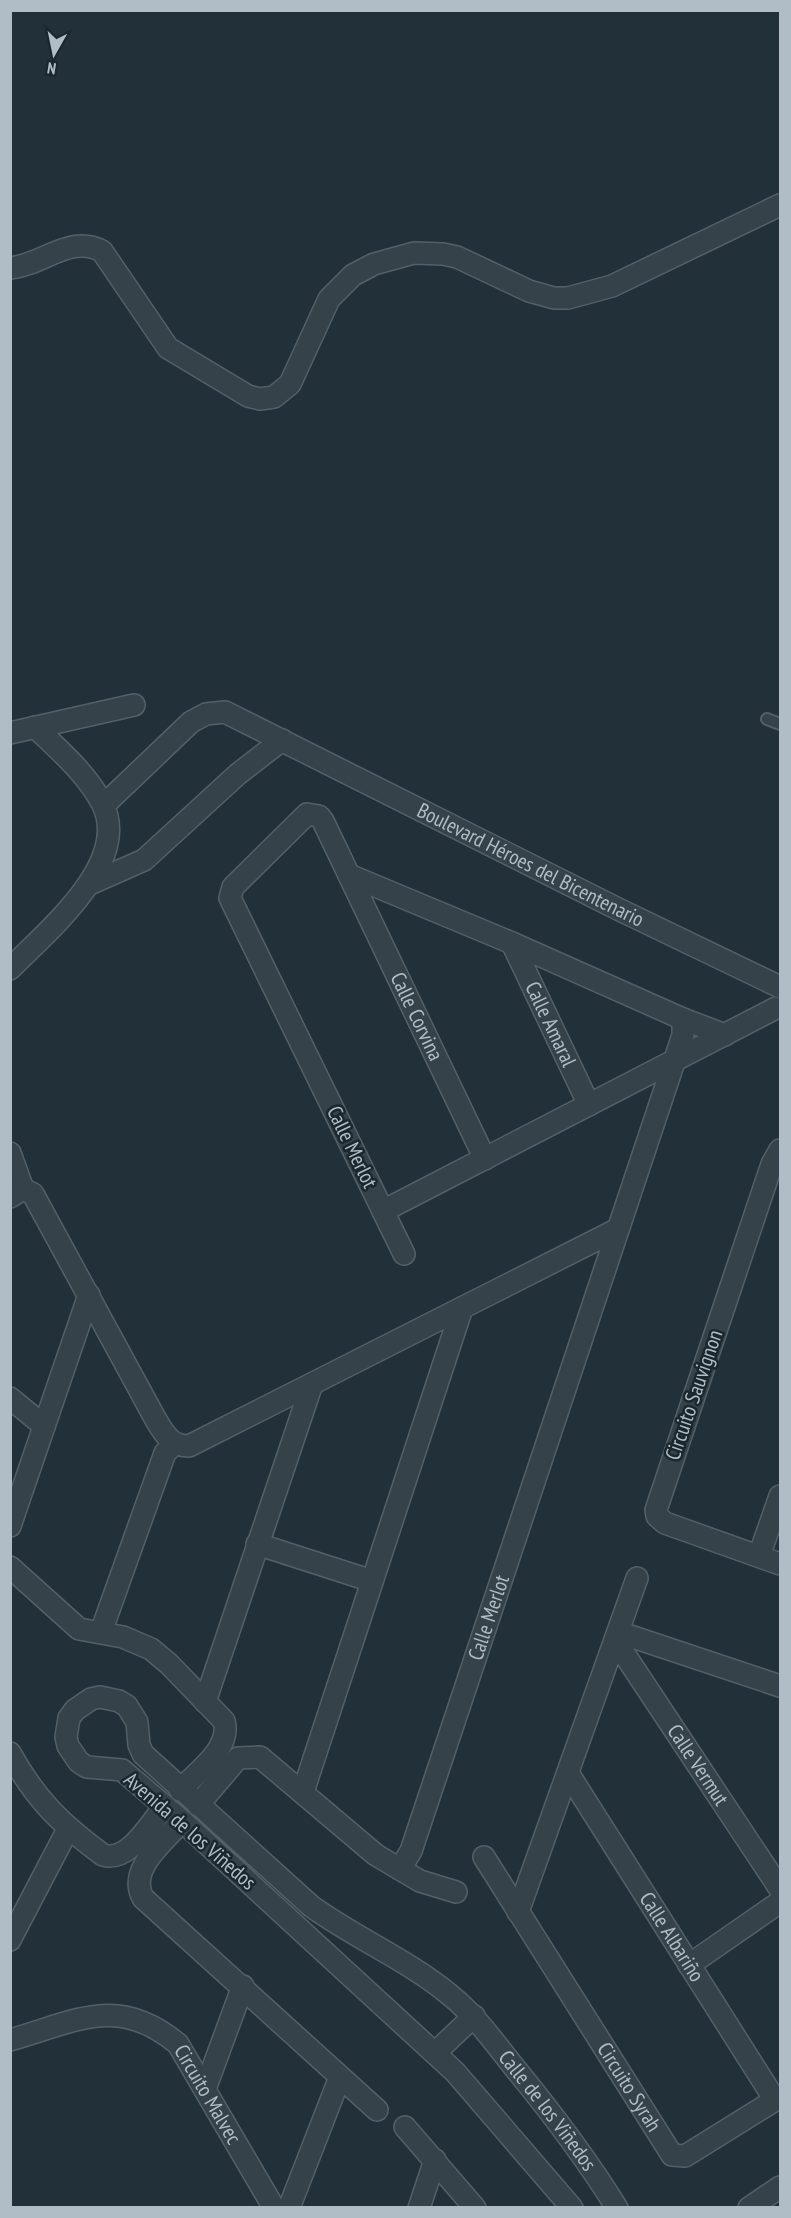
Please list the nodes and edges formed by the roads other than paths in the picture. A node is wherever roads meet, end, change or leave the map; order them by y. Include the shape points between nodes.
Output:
1 (780, 205) edge
2 (10, 267) edge
3 (134, 705) dead end
4 (767, 719) dead end
5 (780, 724) edge
6 (35, 727) junction
7 (10, 734) edge
8 (282, 740) junction
9 (104, 805) junction
10 (313, 814) joint
11 (349, 875) junction
12 (92, 883) junction
13 (512, 942) junction
14 (10, 969) edge
15 (780, 987) edge
16 (776, 1008) dead end
17 (683, 1019) junction
18 (725, 1035) junction
19 (675, 1061) junction
20 (637, 1080) junction
21 (589, 1105) junction
22 (658, 1110) junction
23 (780, 1150) edge
24 (10, 1153) edge
25 (485, 1159) junction
26 (17, 1193) edge
27 (383, 1211) junction
28 (618, 1228) junction
29 (585, 1245) junction
30 (404, 1254) dead end
31 (604, 1271) junction
32 (89, 1295) junction
33 (462, 1308) junction
34 (312, 1384) junction
35 (10, 1398) edge
36 (44, 1426) junction
37 (174, 1444) junction
38 (780, 1496) edge
39 (10, 1526) edge
40 (257, 1544) junction
41 (759, 1556) junction
42 (780, 1564) edge
43 (10, 1567) edge
44 (637, 1578) dead end
45 (372, 1581) junction
46 (101, 1632) junction
47 (616, 1636) junction
48 (780, 1686) edge
49 (205, 1702) junction
50 (10, 1753) edge
51 (17, 1772) edge
52 (568, 1773) junction
53 (180, 1790) junction
54 (303, 1792) junction
55 (198, 1805) junction
56 (165, 1806) junction
57 (182, 1821) junction
58 (68, 1829) junction
59 (484, 1857) dead end
60 (400, 1869) junction
61 (780, 1889) edge
62 (456, 1892) dead end
63 (780, 1902) edge
64 (518, 1912) junction
65 (10, 1940) edge
66 (689, 1965) junction
67 (243, 1986) junction
68 (474, 2016) junction
69 (10, 2040) edge
70 (435, 2053) junction
71 (340, 2077) junction
72 (205, 2089) junction
73 (778, 2098) edge
74 (377, 2110) dead end
75 (405, 2127) dead end
76 (435, 2160) junction
77 (780, 2187) edge
78 (274, 2208) edge
79 (289, 2208) edge
80 (419, 2208) edge
81 (475, 2208) edge
82 (572, 2208) edge
83 (617, 2208) edge
84 (749, 2208) edge

1 - 2 street via 612,286 576,297 544,296 443,254 414,253 374,264 353,275 328,299 290,384 284,392 267,399 248,396 168,348 102,251 77,244 30,265
3 - 6 street
4 - 5 lane
6 - 7 street
6 - 9 street via 84,775
8 - 9 street, Boulevard Héroes del Bicentenario via 225,712 206,714 191,722
8 - 12 street via 238,774 144,860
8 - 15 street, Boulevard Héroes del Bicentenario
9 - 12 street via 108,824 104,859
10 - 11 street, Calle Corvina via 322,821
10 - 27 street, Calle Merlot via 302,818 233,887 230,898
11 - 13 street
11 - 25 street, Calle Corvina
12 - 14 street
13 - 17 street
13 - 21 street, Calle Amaral
16 - 18 street, Calle Merlot
17 - 18 street
17 - 19 street
18 - 19 street, Calle Merlot
19 - 20 street, Calle Merlot
19 - 22 street, Calle Merlot
20 - 21 street, Calle Merlot
20 - 22 street via 653,1094
21 - 25 street, Calle Merlot
22 - 28 street, Calle Merlot
23 - 41 street, Circuito Sauvignon via 772,1164 656,1510 666,1523
24 - 26 street
25 - 27 street, Calle Merlot
26 - 32 street via 33,1194
27 - 30 street
28 - 29 street
28 - 31 street, Calle Merlot
29 - 31 street via 600,1260
29 - 33 street
31 - 60 street, Calle Merlot via 411,1851
32 - 36 street
32 - 37 street via 156,1420
33 - 34 street
33 - 45 street
34 - 37 street via 189,1446
34 - 40 street
35 - 36 street
36 - 39 street
37 - 46 street via 165,1453
38 - 41 street
40 - 45 street
40 - 49 street
41 - 42 street, Circuito Sauvignon
43 - 46 street via 78,1629
44 - 47 street
45 - 54 street
46 - 49 street via 151,1649
47 - 48 street
47 - 52 street
47 - 61 street, Calle Vermut
49 - 53 street via 224,1721 226,1731 221,1746
50 - 51 street
51 - 58 street
52 - 64 street
52 - 66 street, Calle Albariño
53 - 55 street, Avenida de los Viñedos
53 - 56 street, Avenida de los Viñedos via 143,1754 137,1722 127,1706 100,1697 75,1710 69,1718 66,1737 72,1755 87,1767 122,1770
54 - 55 street via 267,1760 253,1755 238,1758
54 - 60 street via 364,1846
55 - 68 street, Avenida de los Viñedos via 311,1906 340,1928 428,1978
56 - 57 street, Avenida de los Viñedos
56 - 58 street via 125,1854 119,1856 103,1855
57 - 67 street via 141,1870 140,1891 143,1898
57 - 70 street, Avenida de los Viñedos
58 - 65 street
59 - 64 street, Circuito Syrah
60 - 62 street via 420,1881
63 - 66 street
64 - 73 street, Circuito Syrah via 672,2155 685,2156
66 - 73 street, Calle Albariño
67 - 71 street
67 - 72 street
68 - 70 street
68 - 83 street, Calle de los Viñedos via 566,2132
69 - 72 street, Circuito Malvec via 111,2013 128,2015 161,2029 178,2044
70 - 82 street, Calle de los Viñedos via 486,2105
71 - 74 street
71 - 79 street
72 - 78 street, Circuito Malvec
75 - 76 street
76 - 80 street
76 - 81 street
77 - 84 street

